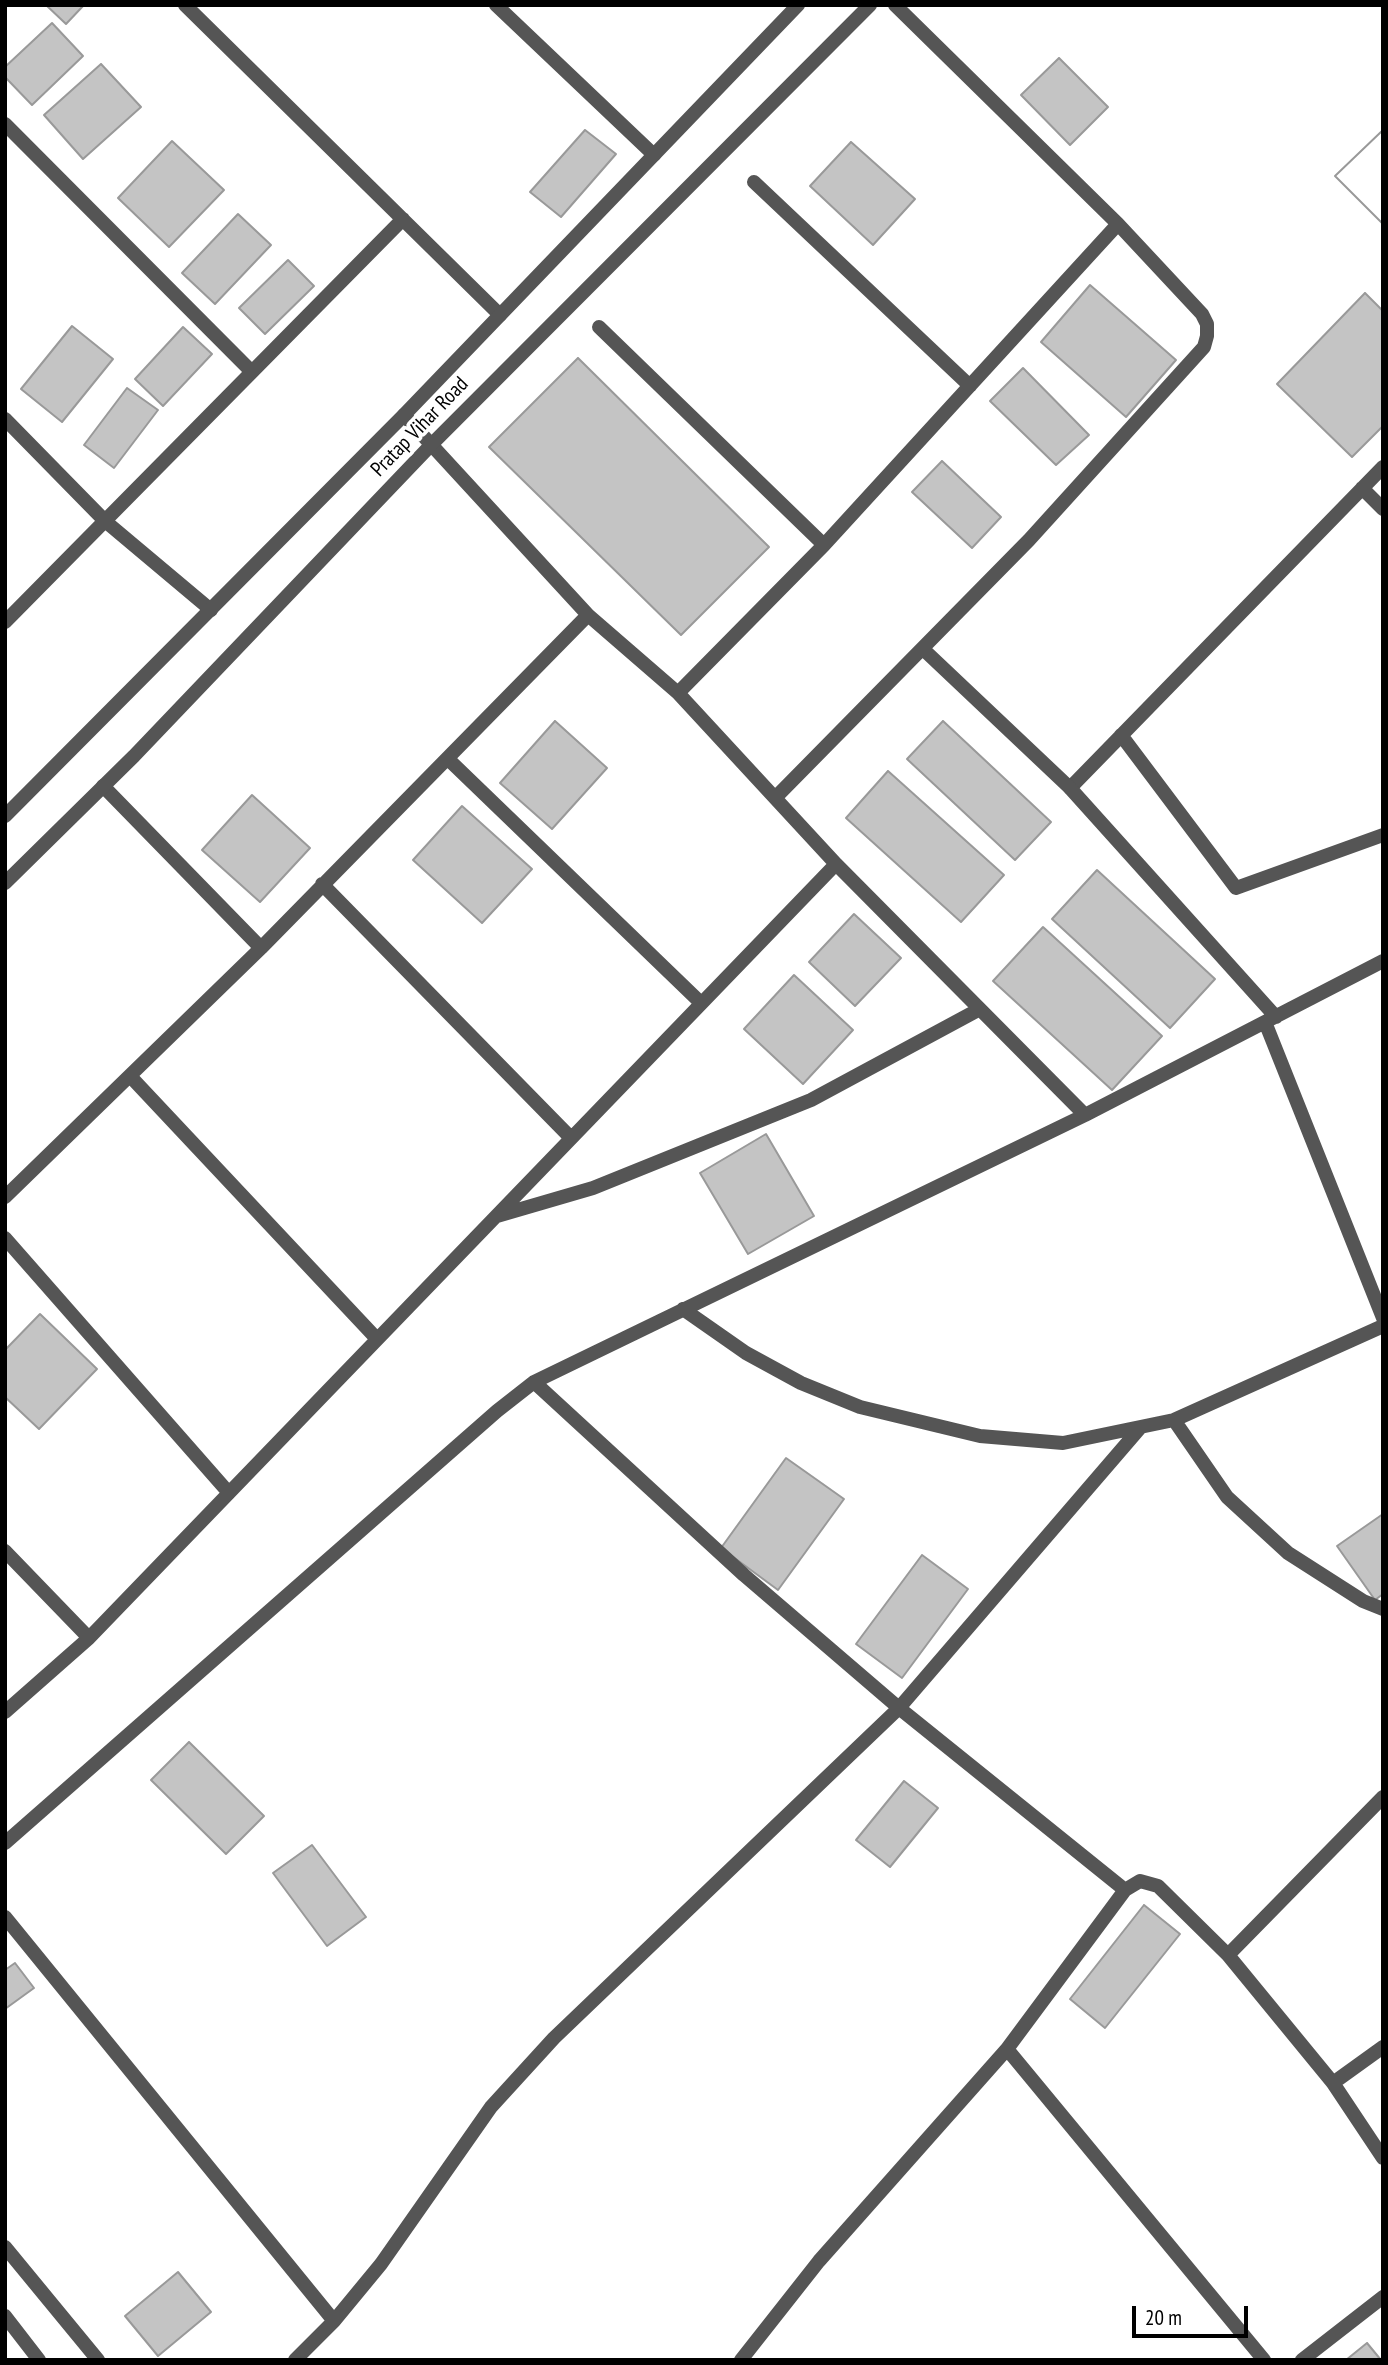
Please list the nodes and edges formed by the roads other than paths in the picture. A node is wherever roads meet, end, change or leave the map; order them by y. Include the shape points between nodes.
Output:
1 (185, 5) edge
2 (496, 5) edge
3 (798, 5) edge
4 (870, 5) edge
5 (895, 5) edge
6 (5, 124) edge
7 (654, 155) junction
8 (754, 182) dead end
9 (403, 219) junction
10 (1118, 224) junction
11 (500, 315) junction
12 (599, 327) dead end
13 (252, 373) junction
14 (970, 386) junction
15 (404, 415) junction
16 (5, 419) edge
17 (431, 445) junction
18 (1383, 467) edge
19 (1362, 488) junction
20 (1383, 509) edge
21 (105, 521) junction
22 (824, 545) junction
23 (211, 610) junction
24 (588, 615) junction
25 (5, 622) edge
26 (923, 649) junction
27 (678, 693) junction
28 (1121, 735) junction
29 (448, 759) junction
30 (103, 786) junction
31 (1070, 788) junction
32 (776, 797) junction
33 (5, 816) edge
34 (1383, 835) edge
35 (835, 864) junction
36 (5, 883) edge
37 (322, 884) junction
38 (261, 948) junction
39 (1383, 961) edge
40 (701, 1003) junction
41 (978, 1010) junction
42 (1270, 1020) junction
43 (130, 1076) junction
44 (1085, 1115) junction
45 (571, 1138) junction
46 (5, 1197) edge
47 (496, 1216) junction
48 (5, 1238) edge
49 (683, 1310) junction
50 (1383, 1318) edge
51 (1383, 1326) edge
52 (377, 1339) junction
53 (534, 1382) junction
54 (1174, 1420) junction
55 (1140, 1428) junction
56 (229, 1493) junction
57 (5, 1551) edge
58 (1383, 1609) edge
59 (89, 1638) junction
60 (899, 1708) junction
61 (5, 1712) edge
62 (1383, 1797) edge
63 (5, 1843) edge
64 (1125, 1890) junction
65 (5, 1917) edge
66 (1228, 1955) junction
67 (1383, 2047) edge
68 (1007, 2049) junction
69 (1333, 2083) junction
70 (1383, 2158) edge
71 (5, 2247) edge
72 (1383, 2297) edge
73 (5, 2316) edge
74 (334, 2321) junction
75 (39, 2360) edge
76 (98, 2360) edge
77 (295, 2360) edge
78 (741, 2360) edge
79 (1265, 2360) edge
80 (1302, 2360) edge

1 - 9 street
2 - 7 street
3 - 7 street, Pratap Vihar Road
4 - 17 street, Pratap Vihar Road
5 - 10 street
6 - 13 street
7 - 11 street, Pratap Vihar Road
8 - 14 street
9 - 11 street
9 - 13 street
10 - 14 street
10 - 26 street via 1202,314 1207,324 1204,347
11 - 15 street, Pratap Vihar Road
12 - 22 street
13 - 21 street
14 - 22 street
15 - 17 street
15 - 23 street, Pratap Vihar Road
16 - 21 street
17 - 24 street
17 - 30 street, Pratap Vihar Road
18 - 19 street
19 - 20 street
19 - 28 street
21 - 23 street
21 - 25 street
22 - 27 street
23 - 33 street, Pratap Vihar Road
24 - 27 street
24 - 29 street
26 - 31 street
26 - 32 street
27 - 32 street
28 - 31 street
28 - 34 street via 1236,888
29 - 37 street
29 - 40 street
30 - 36 street, Pratap Vihar Road
30 - 38 street
31 - 42 street
32 - 35 street
35 - 40 street
35 - 41 street
37 - 38 street
37 - 45 street
38 - 43 street
39 - 42 street
40 - 45 street
41 - 44 street
41 - 47 street via 811,1100 593,1188
42 - 44 street
42 - 50 street
43 - 46 street
43 - 52 street
44 - 49 street
45 - 47 street
47 - 52 street
48 - 56 street
49 - 53 street
49 - 55 street via 801,1383 860,1406 980,1436 1062,1443
51 - 54 street
52 - 56 street
53 - 60 street via 744,1575
53 - 63 street
54 - 55 street
54 - 58 street via 1227,1497 1288,1553
55 - 60 street
56 - 59 street
57 - 59 street
59 - 61 street
60 - 64 street
60 - 74 street via 554,2038 491,2107 381,2264
62 - 66 street
64 - 66 street via 1140,1881 1158,1886
64 - 68 street
65 - 74 street
66 - 69 street
67 - 69 street
68 - 78 street via 819,2261
68 - 79 street
69 - 70 street
71 - 76 street
72 - 80 street
73 - 75 street
74 - 77 street

